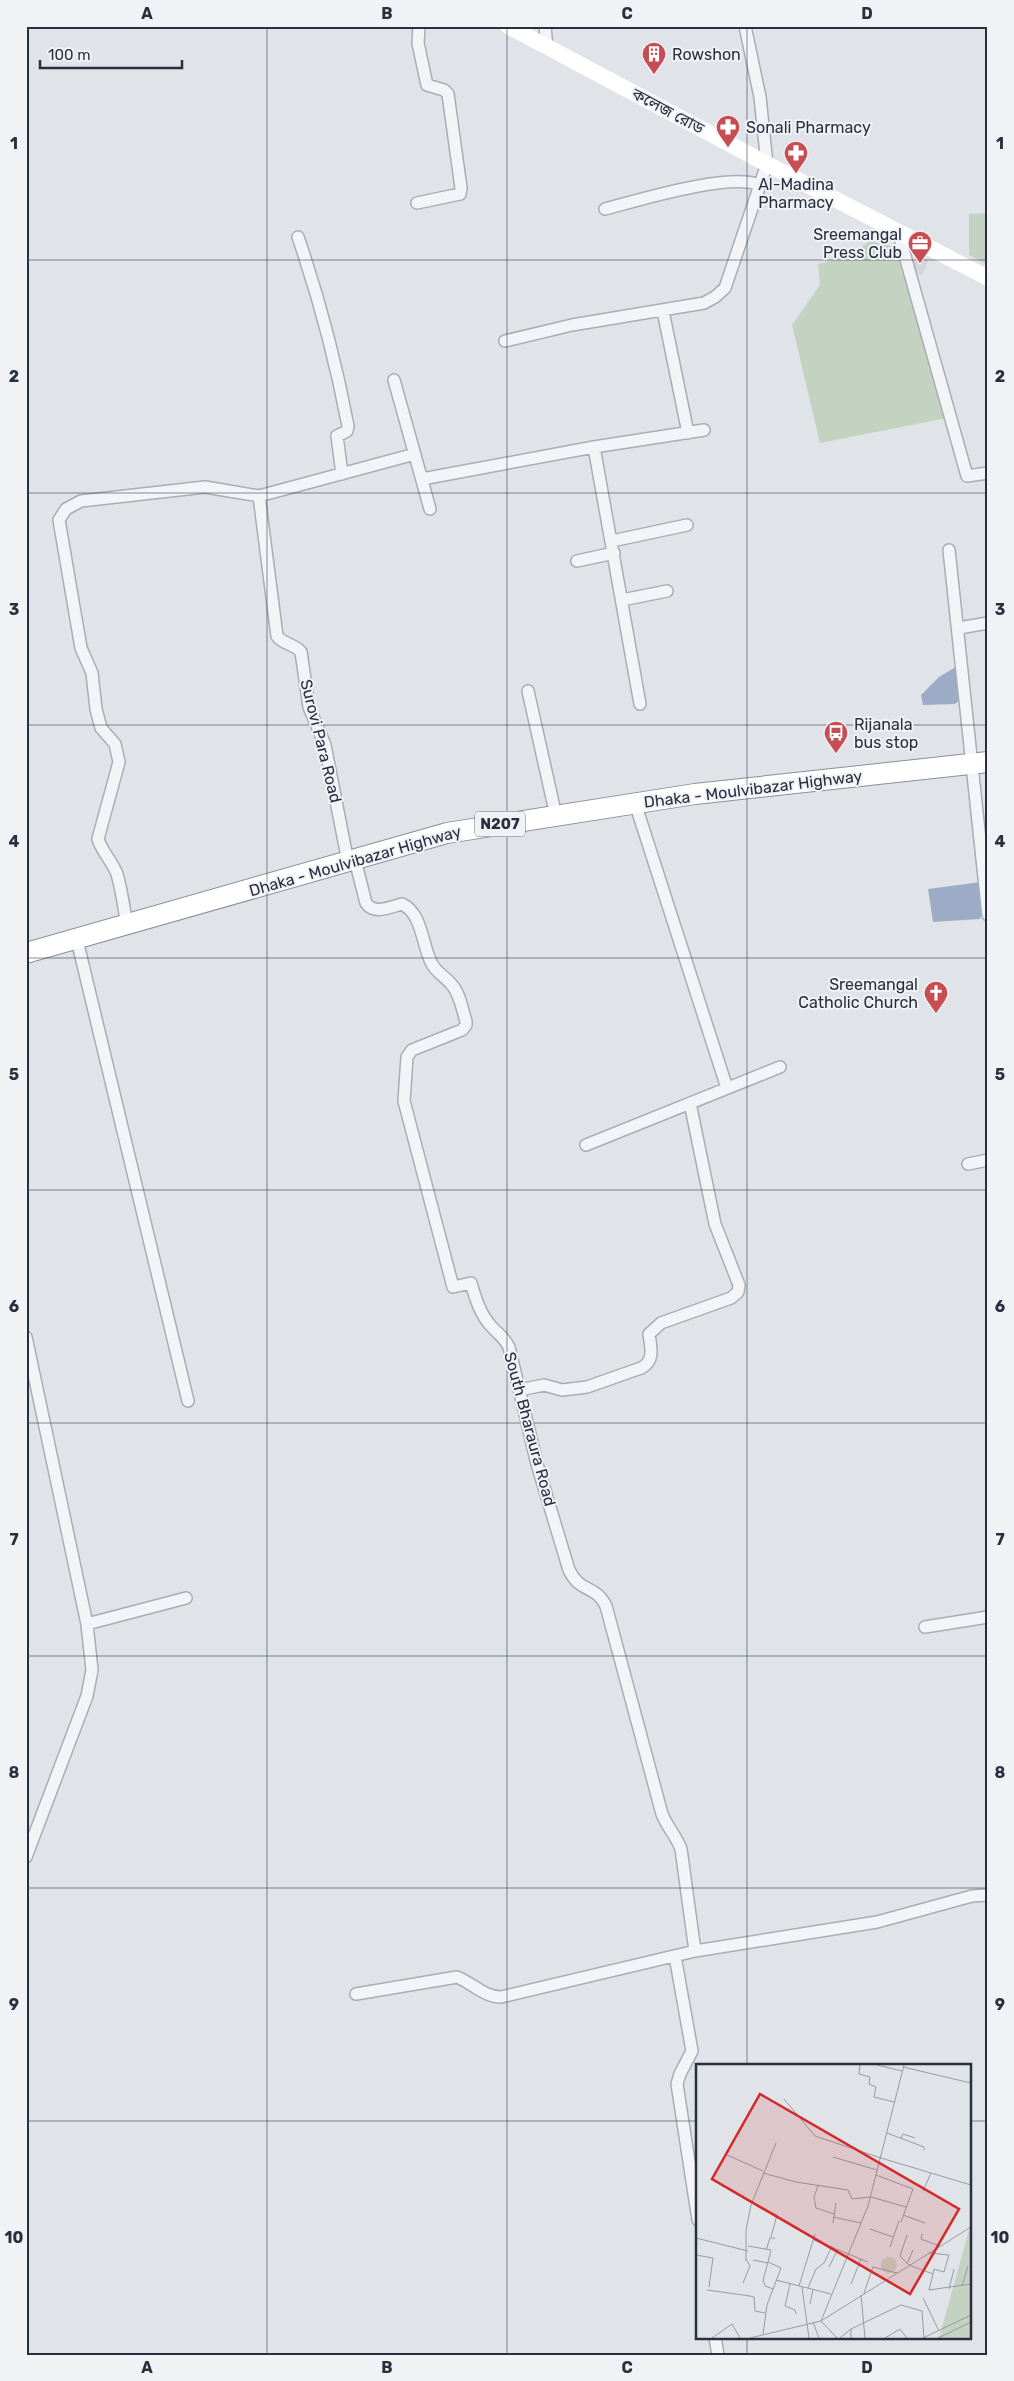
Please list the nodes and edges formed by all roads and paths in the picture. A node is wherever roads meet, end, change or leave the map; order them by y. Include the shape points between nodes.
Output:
1 (419, 26) edge
2 (508, 26) edge
3 (545, 26) edge
4 (744, 26) edge
5 (547, 48) junction
6 (767, 164) junction
7 (760, 185) junction
8 (417, 203) dead end
9 (605, 209) dead end
10 (898, 231) junction
11 (298, 237) dead end
12 (988, 278) edge
13 (663, 311) junction
14 (505, 340) dead end
15 (394, 380) dead end
16 (704, 430) dead end
17 (688, 433) junction
18 (594, 447) junction
19 (415, 454) junction
20 (988, 473) edge
21 (342, 474) junction
22 (422, 479) junction
23 (259, 496) junction
24 (430, 509) dead end
25 (687, 525) dead end
26 (612, 541) junction
27 (949, 550) dead end
28 (614, 553) junction
29 (577, 561) dead end
30 (667, 591) dead end
31 (622, 600) junction
32 (988, 623) edge
33 (958, 628) junction
34 (528, 691) dead end
35 (640, 704) dead end
36 (979, 763) edge
37 (635, 803) junction
38 (556, 816) junction
39 (352, 861) junction
40 (987, 889) edge
41 (988, 915) edge
42 (127, 926) junction
43 (77, 940) junction
44 (26, 954) edge
45 (780, 1067) dead end
46 (727, 1088) junction
47 (690, 1103) junction
48 (586, 1145) dead end
49 (988, 1160) edge
50 (968, 1164) dead end
51 (26, 1337) edge
52 (519, 1390) junction
53 (188, 1401) dead end
54 (186, 1598) dead end
55 (988, 1617) edge
56 (87, 1624) junction
57 (925, 1627) dead end
58 (26, 1857) edge
59 (988, 1895) edge
60 (695, 1951) junction
61 (675, 1956) junction
62 (356, 1994) dead end
63 (696, 2207) edge
64 (716, 2338) edge
65 (718, 2355) edge

1 - 8 street via 418,43 427,85 448,94 461,188 460,194
2 - 5 main road, কলেজ রোড
3 - 5 street
4 - 6 street via 760,97
5 - 6 main road, কলেজ রোড
6 - 7 street
6 - 10 main road, কলেজ রোড
7 - 9 street via 750,181 716,184
7 - 13 street via 725,288 704,303
10 - 12 main road, কলেজ রোড
10 - 20 street via 967,476
11 - 21 street via 341,387 348,426 347,431 337,436
13 - 14 street
13 - 17 street
15 - 19 street
16 - 17 street
17 - 18 street
18 - 22 street
18 - 26 street
19 - 21 street
19 - 22 street
21 - 23 street
22 - 24 street
23 - 39 street, Surovi Para Road via 277,636 301,652 309,707 325,746
23 - 42 street via 205,488 81,501 66,509 59,520 81,648 92,673 96,709 101,728 118,752 119,762 98,839 117,875
25 - 26 street
26 - 28 street
27 - 33 street
28 - 29 street
28 - 31 street
30 - 31 street
31 - 35 street
32 - 33 street
33 - 36 street
34 - 38 street
36 - 37 highway, Dhaka - Moulvibazar Highway / N207
36 - 40 street
37 - 38 highway, Dhaka - Moulvibazar Highway / N207
37 - 46 street
38 - 39 highway, Dhaka - Moulvibazar Highway / N207 via 447,832
39 - 42 highway, Dhaka - Moulvibazar Highway / N207
39 - 52 street, South Bharaura Road via 370,908 376,910 402,904 414,913 434,969 452,985 466,1021 462,1030 412,1050 407,1057 404,1101 453,1287 471,1283 486,1319 509,1347
40 - 41 street
42 - 43 highway, Dhaka - Moulvibazar Highway / N207
43 - 44 highway, Dhaka - Moulvibazar Highway / N207
43 - 53 street
45 - 46 street
46 - 47 street
47 - 48 street
47 - 52 street via 715,1224 738,1292 731,1298 661,1323 650,1334 652,1356 648,1365 587,1387 562,1390 544,1386
49 - 50 street
51 - 56 street
52 - 60 street, South Bharaura Road via 536,1464 569,1570 580,1586 602,1597 606,1606 662,1814 681,1849
54 - 56 street
55 - 57 street
56 - 58 street via 92,1670 87,1696
59 - 60 street via 972,1896 878,1922
60 - 61 street
61 - 62 street via 500,1997 491,1997 457,1977
61 - 63 street via 692,2051 677,2084
64 - 65 street

